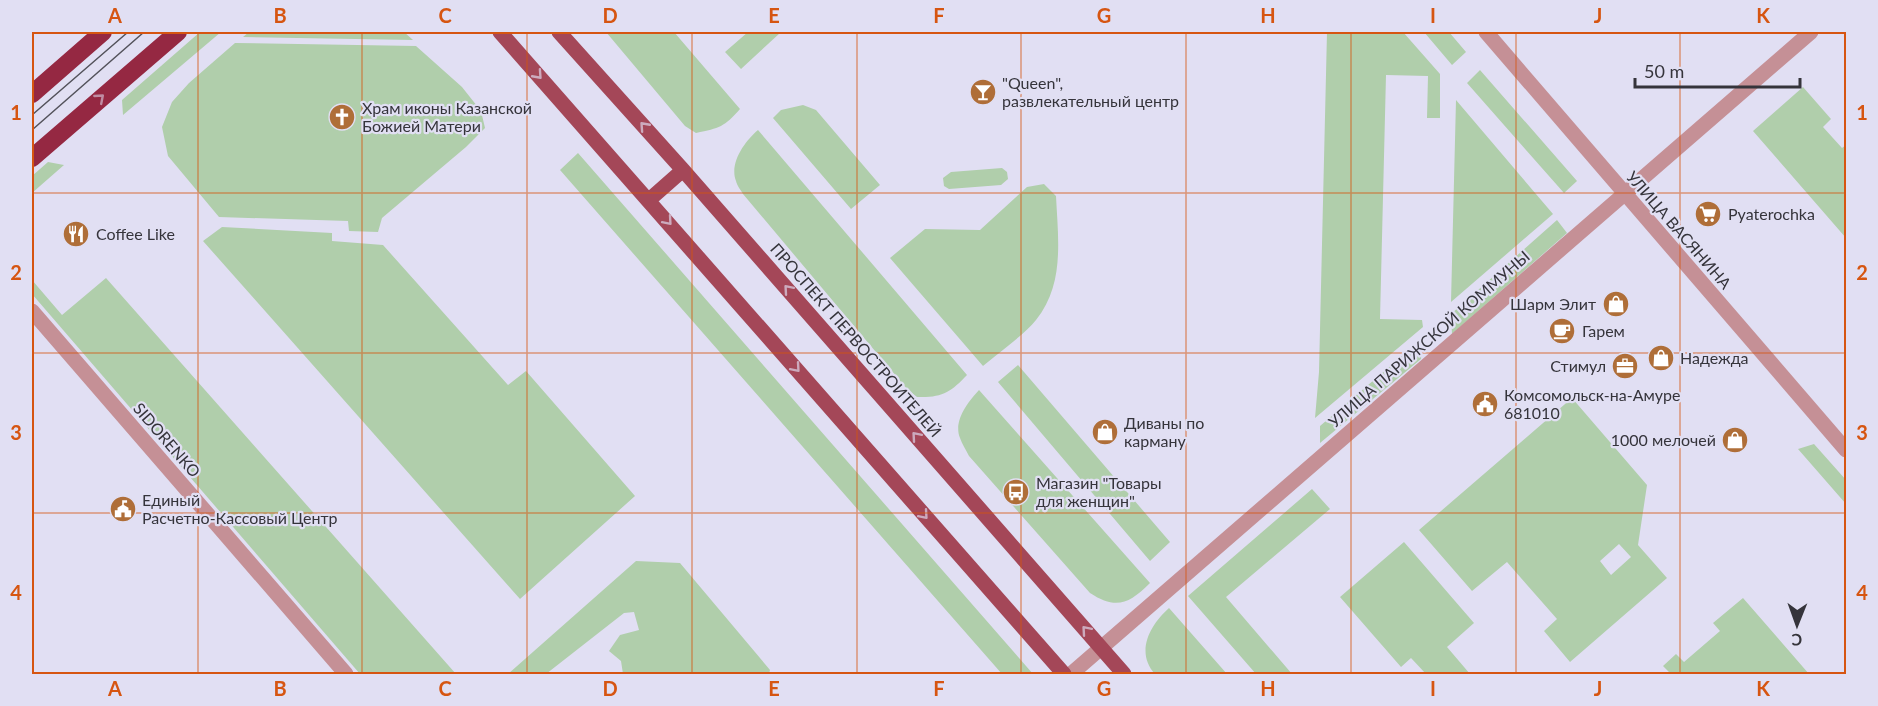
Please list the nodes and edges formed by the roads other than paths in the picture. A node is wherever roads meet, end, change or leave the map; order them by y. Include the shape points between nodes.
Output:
1 (104, 32) edge
2 (178, 32) edge
3 (500, 32) edge
4 (559, 32) edge
5 (1486, 32) edge
6 (1810, 32) edge
7 (32, 94) edge
8 (32, 158) edge
9 (683, 170) junction
10 (1624, 194) junction
11 (649, 200) junction
12 (32, 311) edge
13 (1846, 450) edge
14 (1101, 648) junction
15 (346, 675) edge
16 (1064, 675) edge
17 (1071, 675) edge
18 (1124, 675) edge

1 - 7 highway
8 -> 2 highway
3 -> 11 main road
9 -> 4 main road, ПРОСПЕКТ ПЕРВОСТРОИТЕЛЕЙ
5 - 10 street, УЛИЦА ВАСЯНИНА
6 - 10 street, УЛИЦА ПАРИЖСКОЙ КОММУНЫ
9 - 11 main road
14 -> 9 main road, ПРОСПЕКТ ПЕРВОСТРОИТЕЛЕЙ
10 - 13 street, УЛИЦА ВАСЯНИНА
10 - 14 street, УЛИЦА ПАРИЖСКОЙ КОММУНЫ
11 -> 16 main road
12 - 15 street, SIDORENKO
14 - 17 street, УЛИЦА ПАРИЖСКОЙ КОММУНЫ
14 - 18 main road, ПРОСПЕКТ ПЕРВОСТРОИТЕЛЕЙ

